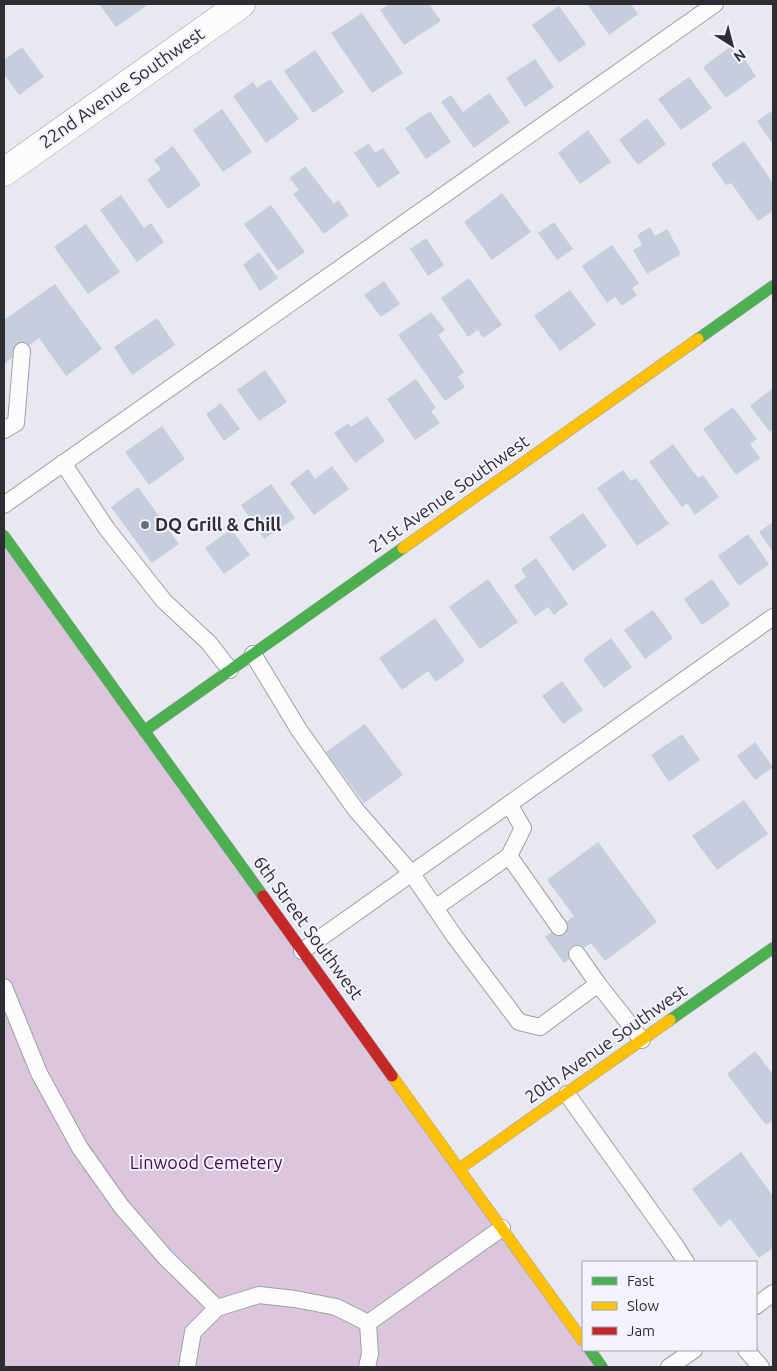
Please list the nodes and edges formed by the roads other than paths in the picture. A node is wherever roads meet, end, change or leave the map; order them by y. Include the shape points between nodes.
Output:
1 (241, 4) edge
2 (715, 4) edge
3 (4, 172) edge
4 (773, 286) edge
5 (22, 351) dead end
6 (4, 430) edge
7 (63, 463) junction
8 (4, 505) edge
9 (4, 536) edge
10 (773, 617) edge
11 (253, 654) junction
12 (230, 670) junction
13 (144, 731) junction
14 (509, 804) junction
15 (509, 856) junction
16 (412, 874) junction
17 (435, 908) junction
18 (559, 927) dead end
19 (773, 948) edge
20 (302, 951) junction
21 (577, 954) dead end
22 (598, 984) junction
23 (4, 987) edge
24 (642, 1040) junction
25 (567, 1094) junction
26 (460, 1169) junction
27 (502, 1228) junction
28 (685, 1261) edge
29 (773, 1293) edge
30 (757, 1305) edge
31 (217, 1308) junction
32 (368, 1323) junction
33 (582, 1340) edge
34 (591, 1351) edge
35 (693, 1351) edge
36 (747, 1351) edge
37 (187, 1367) edge
38 (366, 1367) edge
39 (602, 1367) edge
40 (669, 1367) edge
41 (760, 1367) edge

1 - 3 street, 22nd Avenue Southwest
2 - 7 lane
4 - 11 street, 21st Avenue Southwest
5 - 6 lane via 16,424
7 - 8 lane
7 - 12 lane via 107,529 164,601 209,643
9 - 13 street, 6th Street Southwest
10 - 14 lane
11 - 12 street, 21st Avenue Southwest
11 - 16 lane via 298,730 356,810
12 - 13 street, 21st Avenue Southwest
13 - 20 street, 6th Street Southwest
14 - 15 lane via 523,828
14 - 16 lane
15 - 17 lane
15 - 18 lane
16 - 17 lane
16 - 20 lane
17 - 22 lane via 519,1022 540,1027
19 - 24 street, 20th Avenue Southwest
20 - 26 street, 6th Street Southwest
21 - 22 lane
22 - 24 lane
23 - 31 lane via 39,1073 80,1148 121,1206 165,1257
24 - 25 street, 20th Avenue Southwest
25 - 26 street, 20th Avenue Southwest
25 - 28 lane
26 - 27 street, 6th Street Southwest
27 - 32 lane
27 - 33 street, 6th Street Southwest
29 - 30 lane
31 - 32 lane via 259,1295 336,1307
31 - 37 lane via 194,1332
32 - 38 lane via 370,1354
34 - 39 street
35 - 40 lane
36 - 41 lane

